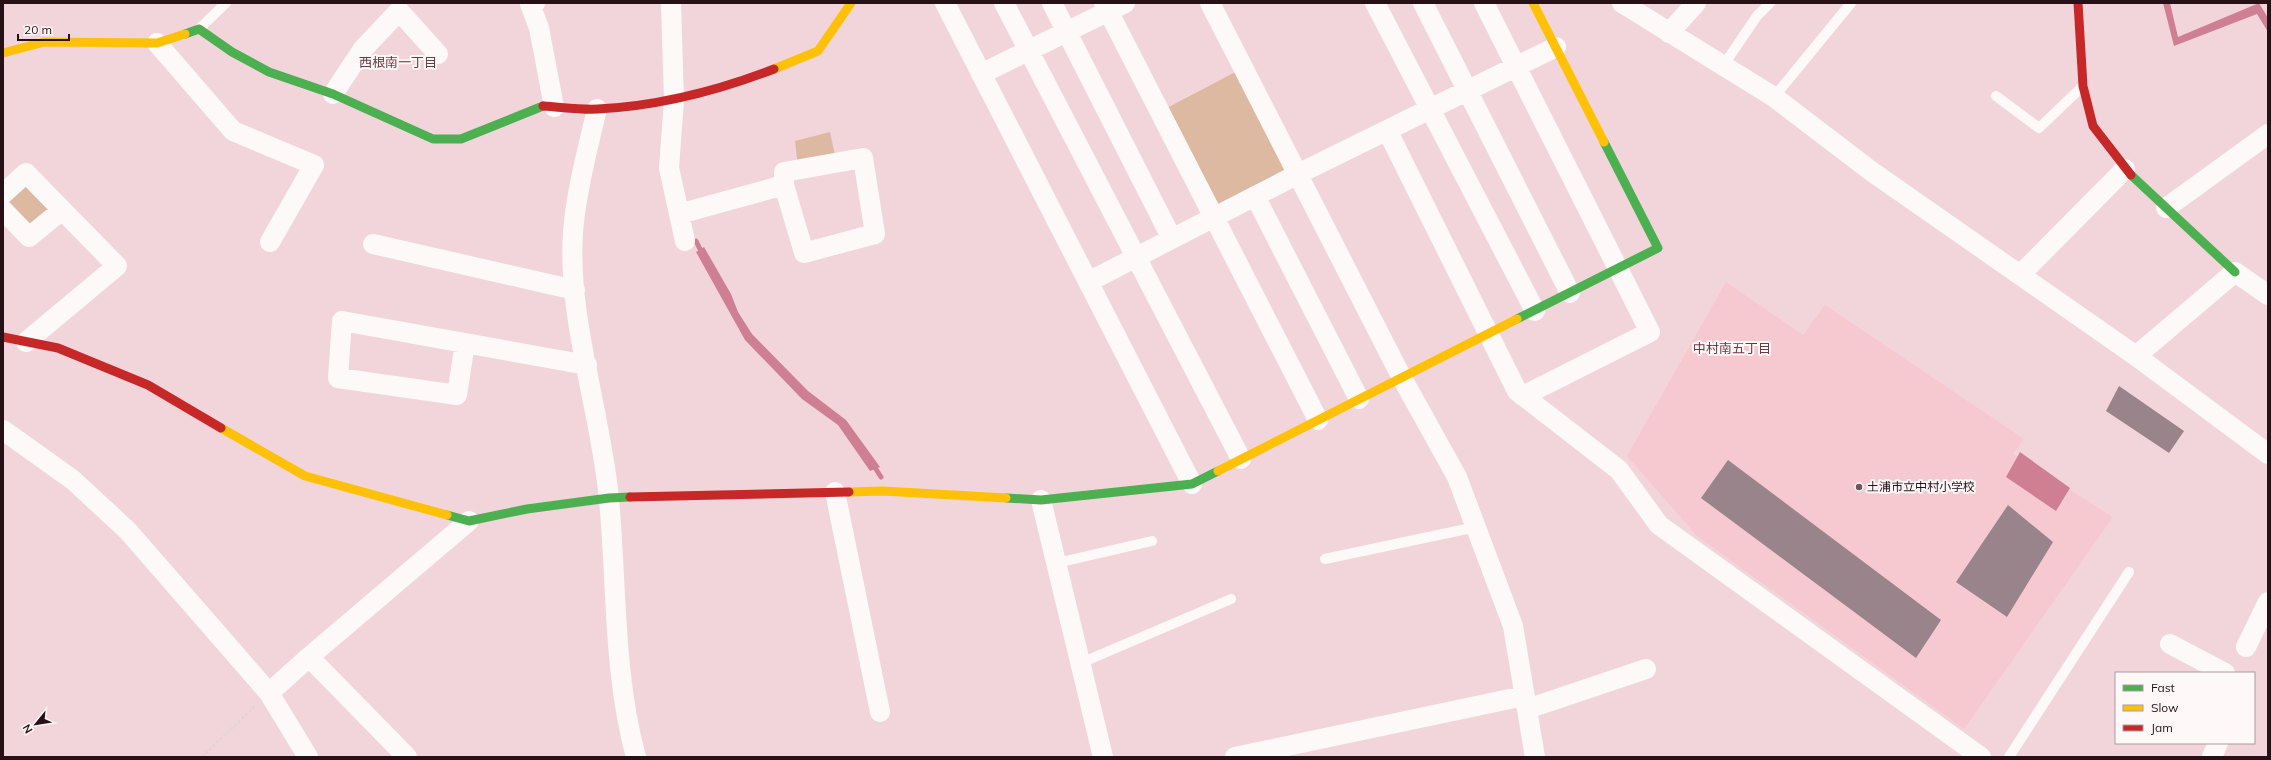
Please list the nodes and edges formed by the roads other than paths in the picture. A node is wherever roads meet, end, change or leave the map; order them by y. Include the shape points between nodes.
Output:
1 (226, 3) edge
2 (535, 3) edge
3 (671, 3) edge
4 (851, 3) edge
5 (945, 3) edge
6 (1004, 3) edge
7 (1052, 3) edge
8 (1210, 3) edge
9 (1376, 3) edge
10 (1423, 3) edge
11 (1484, 3) edge
12 (1533, 3) edge
13 (1622, 3) edge
14 (1696, 3) edge
15 (1770, 3) edge
16 (1851, 3) edge
17 (2078, 3) edge
18 (1113, 6) edge
19 (199, 29) junction
20 (1067, 32) junction
21 (1669, 33) junction
22 (158, 43) junction
23 (1556, 47) junction
24 (1029, 51) junction
25 (3, 53) edge
26 (438, 54) dead end
27 (1724, 66) junction
28 (1516, 67) junction
29 (982, 74) junction
30 (2083, 86) junction
31 (1468, 90) junction
32 (333, 94) junction
33 (1996, 96) dead end
34 (1774, 97) junction
35 (674, 100) junction
36 (554, 107) junction
37 (597, 109) junction
38 (1430, 109) junction
39 (1387, 130) junction
40 (2268, 134) edge
41 (2125, 169) junction
42 (1298, 174) junction
43 (784, 185) junction
44 (3, 194) edge
45 (1255, 196) junction
46 (2166, 208) junction
47 (3, 210) edge
48 (62, 210) junction
49 (679, 214) junction
50 (1215, 217) junction
51 (1172, 239) junction
52 (685, 241) dead end
53 (270, 242) dead end
54 (372, 244) dead end
55 (1136, 257) junction
56 (1618, 268) junction
57 (2235, 272) junction
58 (2020, 275) junction
59 (1088, 282) junction
60 (574, 290) junction
61 (1570, 293) junction
62 (2268, 295) edge
63 (1534, 311) junction
64 (1490, 334) junction
65 (3, 337) edge
66 (26, 342) junction
67 (465, 343) junction
68 (2136, 356) junction
69 (587, 365) junction
70 (1402, 378) junction
71 (1523, 396) junction
72 (1359, 399) junction
73 (1318, 420) junction
74 (3, 430) edge
75 (2268, 454) edge
76 (1241, 459) junction
77 (1192, 484) junction
78 (835, 492) junction
79 (609, 498) junction
80 (1041, 500) junction
81 (469, 521) junction
82 (1476, 527) junction
83 (1152, 540) dead end
84 (1325, 559) dead end
85 (1057, 564) junction
86 (2129, 572) dead end
87 (1232, 599) dead end
88 (2268, 602) edge
89 (2170, 644) dead end
90 (2246, 647) dead end
91 (309, 657) junction
92 (1081, 663) junction
93 (1646, 669) dead end
94 (2223, 672) edge
95 (269, 693) junction
96 (1525, 703) junction
97 (880, 712) dead end
98 (2218, 744) edge
99 (308, 757) edge
100 (407, 757) edge
101 (636, 757) edge
102 (1103, 757) edge
103 (1235, 757) edge
104 (1535, 757) edge
105 (1981, 757) edge
106 (2009, 757) edge
107 (2212, 757) edge

1 - 19 lane
2 - 36 street via 530,4 539,28
3 - 35 street
4 - 35 street via 818,51 737,83
5 - 29 street
6 - 24 street
7 - 20 street
8 - 42 street
9 - 38 street
10 - 31 street
11 - 28 street
12 - 23 street
13 - 21 street
14 - 21 street
15 - 27 lane via 1757,16
16 - 34 lane
17 - 30 street
18 - 20 street
18 - 50 street
19 - 22 street
19 - 32 street via 232,52 269,72
20 - 24 street
20 - 51 street
21 - 27 street
22 - 25 street via 44,42
22 - 53 street via 234,131 314,165
23 - 28 street
23 - 56 street via 1658,248
24 - 29 street
24 - 55 street
26 - 32 street via 399,11 363,49
27 - 34 street
28 - 31 street
28 - 56 street
29 - 59 street
30 - 33 lane via 2039,128
30 - 41 street via 2093,126
31 - 38 street
31 - 61 street
32 - 36 street via 433,139 461,139 542,106
34 - 58 street via 1871,171
35 - 37 street
35 - 49 street via 669,168
36 - 37 street
37 - 60 street via 573,232
38 - 39 street
38 - 63 street
39 - 42 street
39 - 64 street
40 - 46 street
41 - 46 street
41 - 58 street
42 - 45 street
42 - 70 street
43 - 43 street via 784,172 863,158 875,234 804,254
43 - 49 street
44 - 48 street via 26,173
45 - 50 street
45 - 72 street
46 - 57 street
47 - 48 street via 29,237
48 - 66 street via 117,266
49 - 52 street
50 - 51 street
50 - 73 street
51 - 55 street
54 - 60 street
55 - 59 street
55 - 76 street
56 - 61 street
56 - 71 street via 1650,332
57 - 62 street
57 - 68 street
58 - 68 street
59 - 77 street
60 - 69 street
61 - 63 street
63 - 64 street
64 - 70 street
64 - 71 street via 1517,391
65 - 66 street
66 - 81 street via 58,348 148,385 306,476
67 - 67 street via 342,321 338,378 457,395
67 - 69 street
68 - 75 street
69 - 79 street
70 - 72 street
70 - 82 street via 1457,477
71 - 105 street via 1619,470 1659,526
72 - 73 street
73 - 76 street
74 - 95 street via 73,480 128,531
76 - 77 street
77 - 80 street
78 - 79 street
78 - 80 street via 883,491
78 - 97 street
79 - 81 street via 528,508
79 - 101 street via 615,605 626,712
80 - 85 street
81 - 91 street
82 - 84 lane
82 - 96 street via 1514,626
83 - 85 lane
85 - 92 street
86 - 106 lane
87 - 92 lane
88 - 90 street
89 - 94 street
91 - 95 street
91 - 100 street
92 - 102 street
93 - 96 street
95 - 99 street
96 - 103 street
96 - 104 street
98 - 107 street

